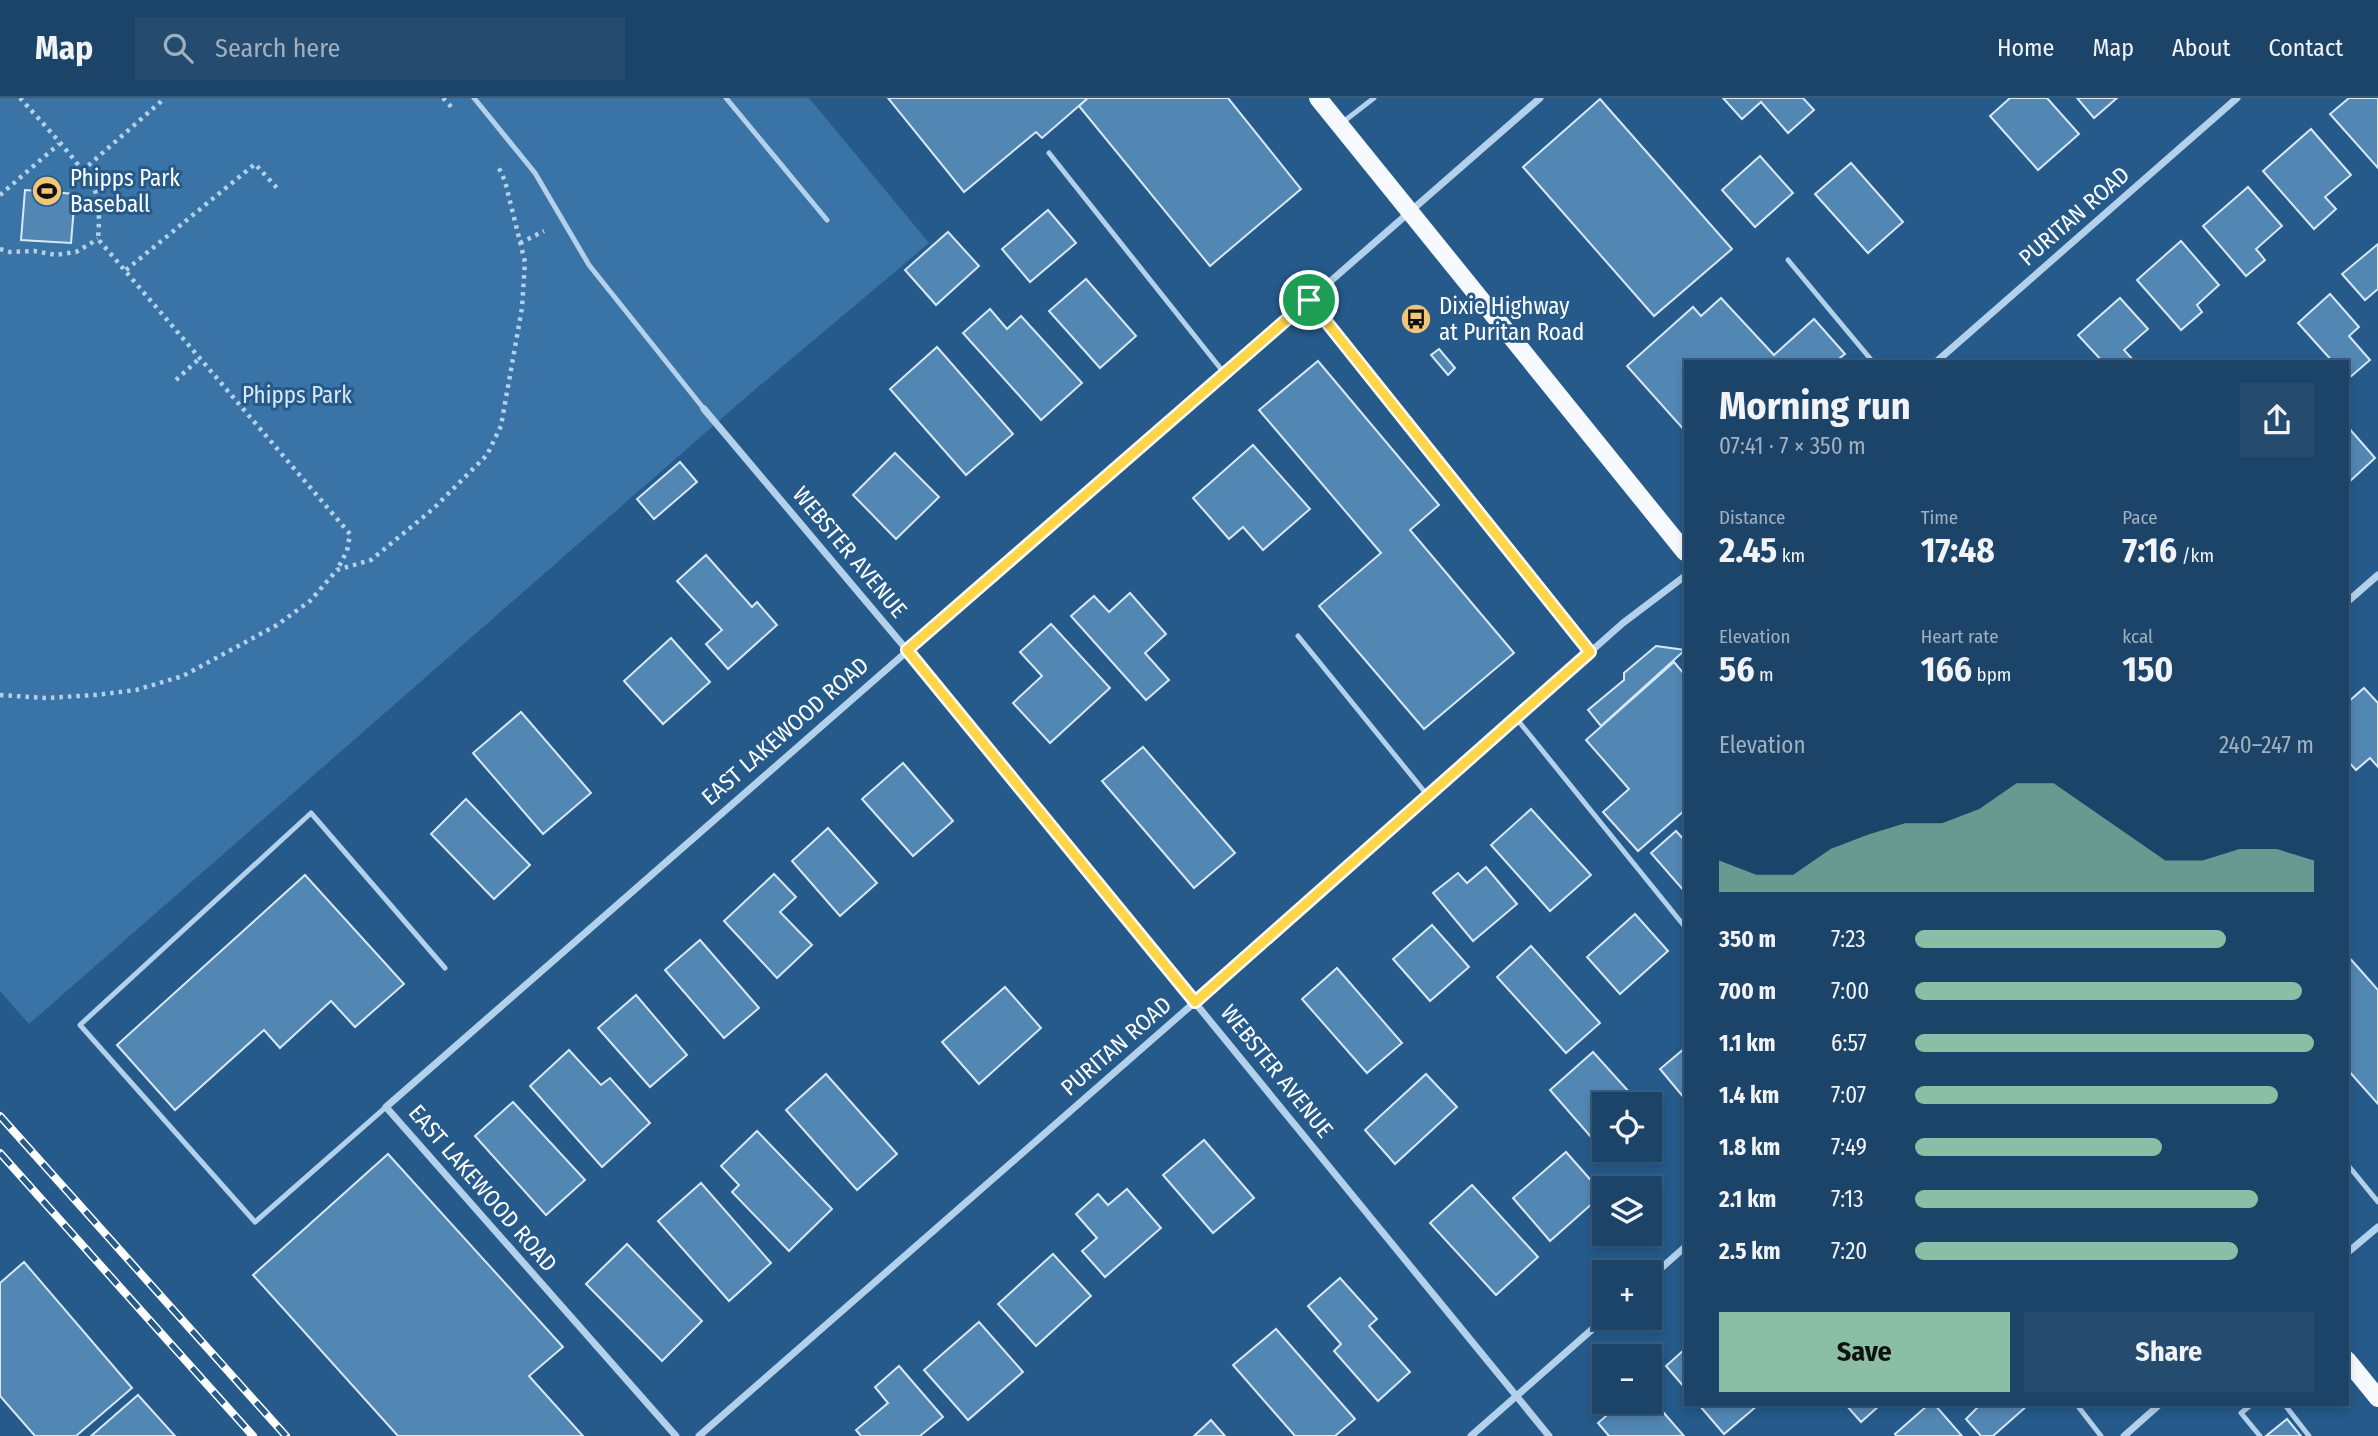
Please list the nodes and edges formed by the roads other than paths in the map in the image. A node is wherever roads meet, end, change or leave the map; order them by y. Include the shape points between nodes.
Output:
1 (474, 98) edge
2 (726, 98) edge
3 (1318, 98) edge
4 (1374, 98) edge
5 (1540, 98) edge
6 (2237, 98) edge
7 (1340, 125) junction
8 (1049, 153) dead end
9 (1411, 212) junction
10 (827, 220) dead end
11 (1788, 260) dead end
12 (1309, 300) junction
13 (1871, 360) edge
14 (1938, 360) edge
15 (1224, 374) junction
16 (704, 410) joint
17 (1684, 551) edge
18 (2378, 575) edge
19 (1684, 577) edge
20 (2349, 600) edge
21 (1298, 636) dead end
22 (907, 650) junction
23 (1590, 652) junction
24 (1516, 718) junction
25 (1428, 796) junction
26 (1684, 926) edge
27 (444, 968) dead end
28 (1195, 1002) junction
29 (386, 1107) junction
30 (2349, 1166) edge
31 (2378, 1202) edge
32 (2378, 1227) edge
33 (1684, 1248) edge
34 (2349, 1251) edge
35 (1662, 1267) edge
36 (1592, 1330) edge
37 (2349, 1362) edge
38 (1517, 1396) junction
39 (2378, 1398) edge
40 (2078, 1406) edge
41 (2158, 1406) edge
42 (2236, 1406) edge
43 (2250, 1406) edge
44 (2286, 1406) edge
45 (2241, 1413) junction
46 (676, 1436) edge
47 (699, 1436) edge
48 (1471, 1436) edge
49 (1549, 1436) edge
50 (2101, 1436) edge
51 (2124, 1436) edge
52 (2260, 1436) edge
53 (2309, 1436) edge

1 - 16 lane via 535,173 589,265
2 - 10 lane
3 - 7 main road
4 - 7 lane
5 - 9 street, EAST LAKEWOOD ROAD
6 - 14 street, PURITAN ROAD
7 - 9 main road
8 - 15 lane
9 - 12 street, EAST LAKEWOOD ROAD
9 - 17 main road
11 - 13 lane
12 - 15 street, EAST LAKEWOOD ROAD
12 - 23 lane
15 - 22 street, EAST LAKEWOOD ROAD
16 - 22 street, WEBSTER AVENUE
18 - 20 street
19 - 23 street, PURITAN ROAD
21 - 25 lane
22 - 28 street, WEBSTER AVENUE
22 - 29 street, EAST LAKEWOOD ROAD
23 - 24 street, PURITAN ROAD
24 - 25 street, PURITAN ROAD
24 - 26 lane
25 - 28 street, PURITAN ROAD
27 - 29 lane via 311,813 80,1025 255,1222
28 - 38 street, WEBSTER AVENUE
28 - 47 street, PURITAN ROAD
29 - 46 street, EAST LAKEWOOD ROAD
30 - 31 lane
32 - 34 street
33 - 35 street
36 - 38 street
37 - 39 main road
38 - 48 street
38 - 49 street, WEBSTER AVENUE
40 - 50 lane
41 - 51 street
42 - 45 lane
43 - 45 lane
44 - 53 lane
45 - 52 lane

